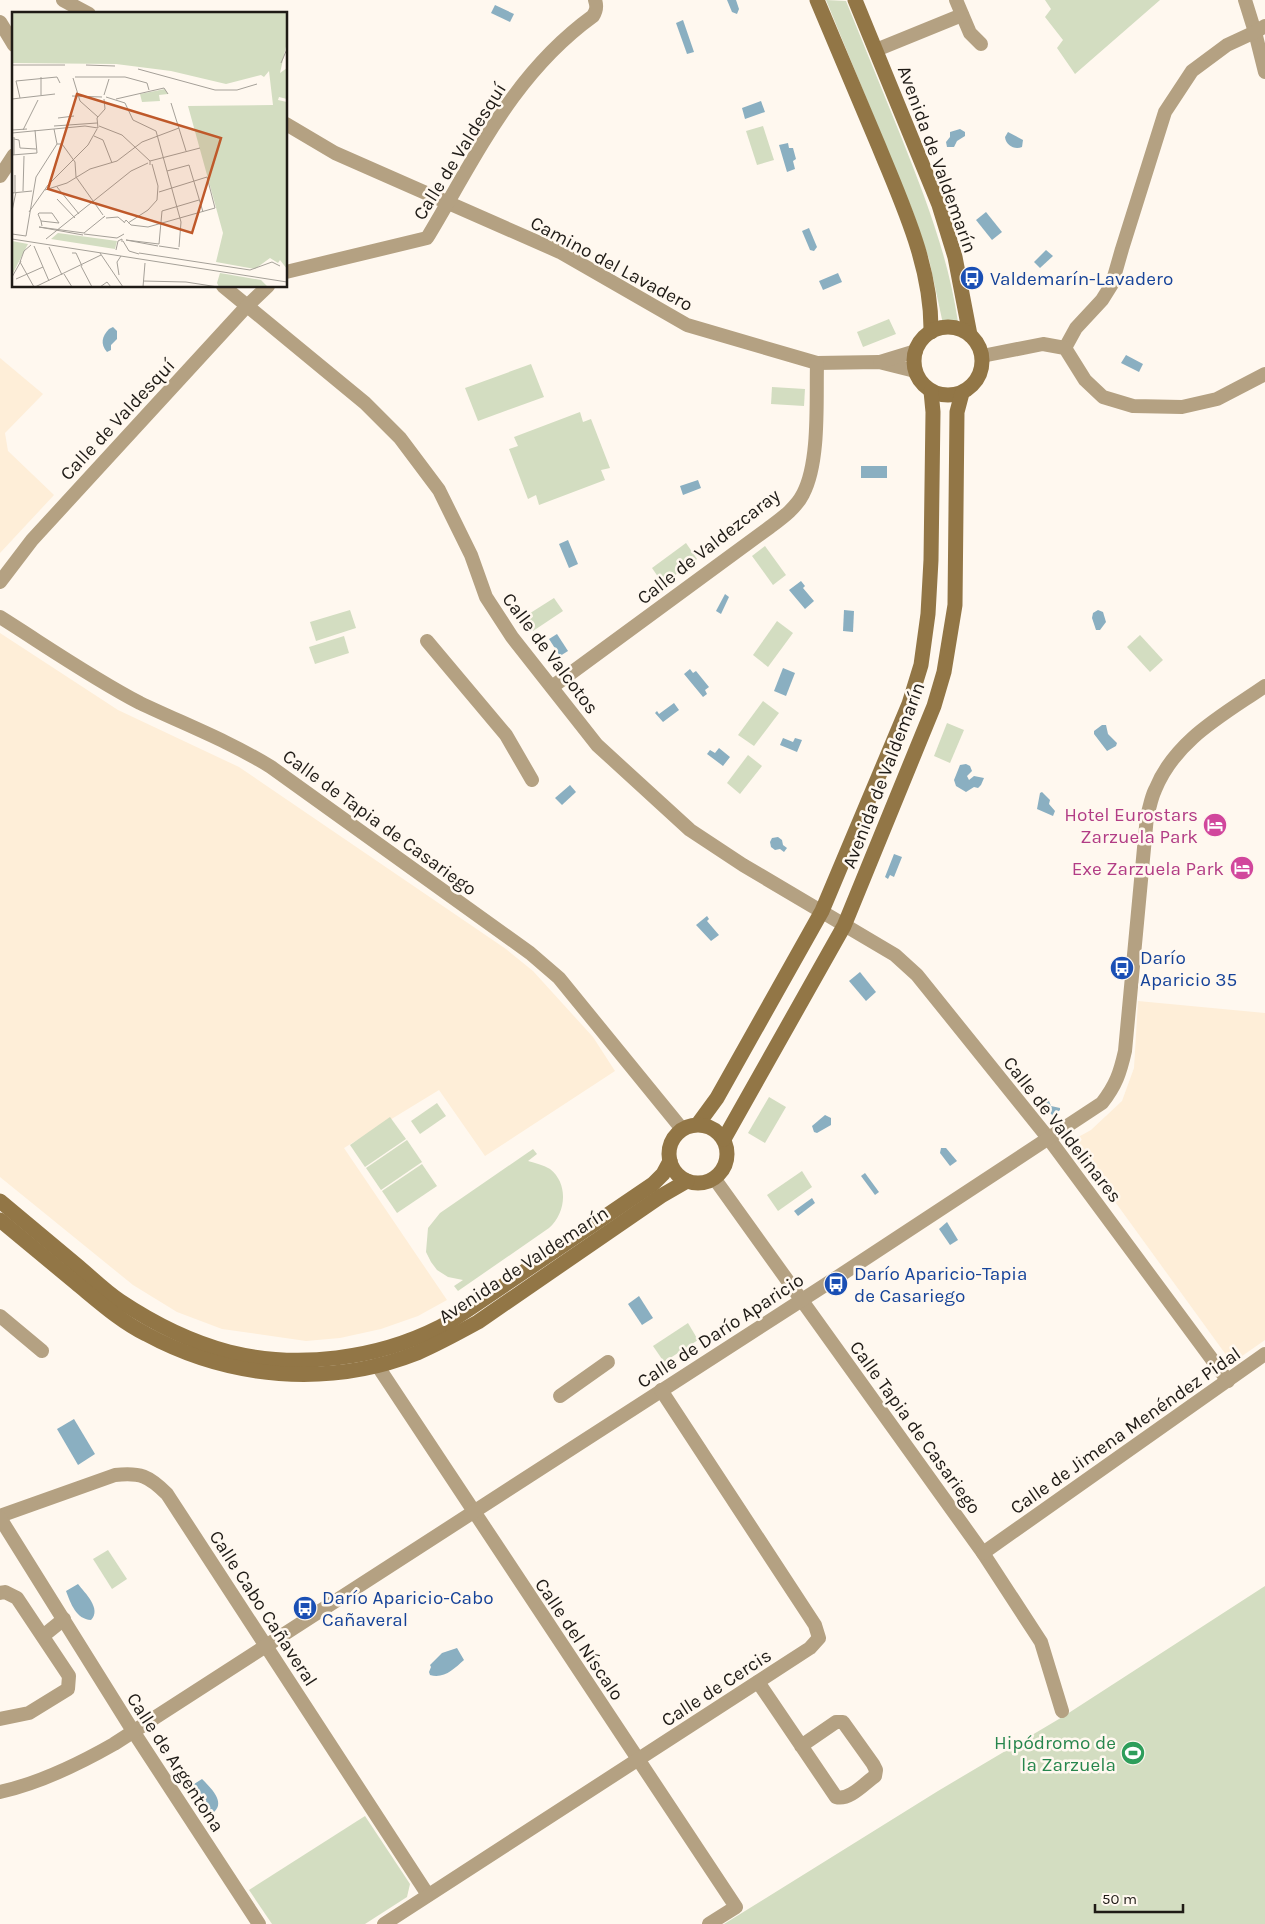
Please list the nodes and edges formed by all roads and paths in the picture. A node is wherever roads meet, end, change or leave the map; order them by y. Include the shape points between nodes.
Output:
1 (63, 0) edge
2 (595, 0) edge
3 (818, 0) edge
4 (855, 0) edge
5 (956, 0) edge
6 (1245, 0) edge
7 (85, 12) edge
8 (962, 15) junction
9 (0, 22) edge
10 (1260, 29) edge
11 (12, 42) edge
12 (981, 44) dead end
13 (876, 50) junction
14 (1265, 72) edge
15 (288, 125) edge
16 (12, 157) edge
17 (0, 176) edge
18 (448, 203) junction
19 (288, 272) edge
20 (225, 288) edge
21 (266, 288) edge
22 (246, 307) junction
23 (931, 332) junction
24 (970, 335) junction
25 (1065, 348) junction
26 (916, 351) junction
27 (982, 356) junction
28 (879, 362) junction
29 (817, 363) junction
30 (915, 372) junction
31 (1265, 374) edge
32 (930, 391) junction
33 (962, 393) junction
34 (0, 582) edge
35 (0, 617) edge
36 (427, 641) dead end
37 (1265, 686) edge
38 (552, 687) junction
39 (532, 780) dead end
40 (822, 911) junction
41 (844, 926) junction
42 (698, 1124) junction
43 (682, 1129) junction
44 (724, 1139) junction
45 (1049, 1139) junction
46 (670, 1162) junction
47 (714, 1178) junction
48 (687, 1181) junction
49 (0, 1201) edge
50 (0, 1220) edge
51 (801, 1299) junction
52 (0, 1316) edge
53 (42, 1351) dead end
54 (1265, 1354) edge
55 (608, 1362) dead end
56 (377, 1365) junction
57 (1228, 1381) junction
58 (661, 1390) junction
59 (560, 1396) dead end
60 (473, 1511) junction
61 (0, 1517) edge
62 (983, 1553) junction
63 (0, 1593) edge
64 (64, 1619) junction
65 (43, 1636) junction
66 (266, 1646) junction
67 (758, 1682) junction
68 (1062, 1711) dead end
69 (0, 1719) edge
70 (133, 1731) junction
71 (801, 1746) junction
72 (638, 1760) junction
73 (0, 1792) edge
74 (428, 1896) junction
75 (259, 1924) edge
76 (384, 1924) edge
77 (709, 1924) edge

1 - 7 street
2 - 18 street, Calle de Valdesquí via 594,16 551,51 510,100
3 - 23 street via 907,215 924,266
4 - 13 street, Avenida de Valdemarín
5 - 8 street
6 - 10 street
8 - 12 street via 970,33
8 - 13 street
9 - 11 street
10 - 14 street
10 - 25 street via 1227,45 1192,71 1166,112 1112,284 1076,328
13 - 24 street, Avenida de Valdemarín via 939,206 955,257
15 - 18 street, Camino del Lavadero via 336,153
16 - 17 street
18 - 19 street, Calle de Valdesquí via 427,238
18 - 29 street, Camino del Lavadero via 560,252 687,325
20 - 22 street, Calle de Valcotos
21 - 22 street, Calle de Valdesquí
22 - 34 street, Calle de Valdesquí via 32,540
22 - 38 street, Calle de Valcotos via 365,403 400,438 439,490 471,556 486,597 512,637
23 - 24 street via 944,327
23 - 26 street via 920,341
24 - 27 street
25 - 27 street via 1043,344
25 - 31 street via 1085,380 1103,397 1134,406 1182,407 1208,401
26 - 28 street, Camino del Lavadero
26 - 30 street
27 - 33 street via 978,379
28 - 29 street, Camino del Lavadero
28 - 30 street, Camino del Lavadero
29 - 38 street, Calle de Valdezcaray via 814,458 802,496 770,527
30 - 32 street
32 - 33 street via 945,396
32 - 40 street, Avenida de Valdemarín via 933,412 931,560 928,614 920,665 909,704
33 - 41 street, Avenida de Valdemarín via 957,412 955,605 944,672 934,706
35 - 43 street, Calle de Tapia de Casariego via 139,702 264,762 530,953 559,978
36 - 39 street via 506,735
37 - 45 street, Calle de Darío Aparicio via 1188,742 1175,755 1155,790 1147,816 1125,1051 1119,1077 1102,1104
38 - 40 street, Calle de Valcotos via 597,745 690,830
40 - 41 street, Calle de Valcotos
40 - 42 street, Avenida de Valdemarín via 718,1098
41 - 44 street, Avenida de Valdemarín
41 - 45 street, Calle de Valdelinares via 895,955 917,975
42 - 43 street
42 - 44 street via 711,1127
43 - 46 street via 671,1141
44 - 47 street via 727,1150 725,1164
45 - 51 street, Calle de Darío Aparicio
45 - 57 street, Calle de Valdelinares
46 - 48 street via 676,1174
46 - 49 street, Avenida de Valdemarín via 652,1184 440,1327 411,1340 345,1357 271,1359 230,1352 189,1338 119,1300
47 - 48 street via 705,1182
47 - 51 street, Calle Tapia de Casariego
48 - 56 street, Avenida de Valdemarín via 478,1322 416,1353
50 - 56 street, Avenida de Valdemarín via 110,1311 145,1334 184,1353 228,1367 272,1374 348,1372
51 - 58 street, Calle de Darío Aparicio
51 - 62 street, Calle Tapia de Casariego
52 - 53 street
54 - 57 street, Calle de Jimena Menéndez Pidal
55 - 59 street
56 - 60 street, Calle del Níscalo
57 - 62 street, Calle de Jimena Menéndez Pidal
58 - 60 street, Calle de Darío Aparicio
58 - 67 street, Calle de Cercis via 814,1625 819,1638 810,1648
60 - 66 street, Calle de Darío Aparicio
60 - 72 street, Calle del Níscalo
61 - 64 street, Calle de Argentona
61 - 66 street, Calle Cabo Cañaveral via 115,1475 133,1472 153,1479 167,1494
62 - 68 street, Calle Tapia de Casariego via 1041,1642
63 - 65 street via 17,1598
64 - 65 street
64 - 70 street, Calle de Argentona
65 - 69 street via 70,1676 68,1690 29,1713
66 - 70 street, Calle de Darío Aparicio
66 - 74 street, Calle Cabo Cañaveral
67 - 71 street
67 - 72 street, Calle de Cercis
70 - 73 street, Calle de Darío Aparicio via 86,1760
70 - 75 street, Calle de Argentona
71 - 71 street via 836,1797 848,1796 875,1776 873,1764 843,1722 836,1722
72 - 74 street, Calle de Cercis
72 - 77 street, Calle del Níscalo via 736,1907
74 - 76 street, Calle de Cercis

